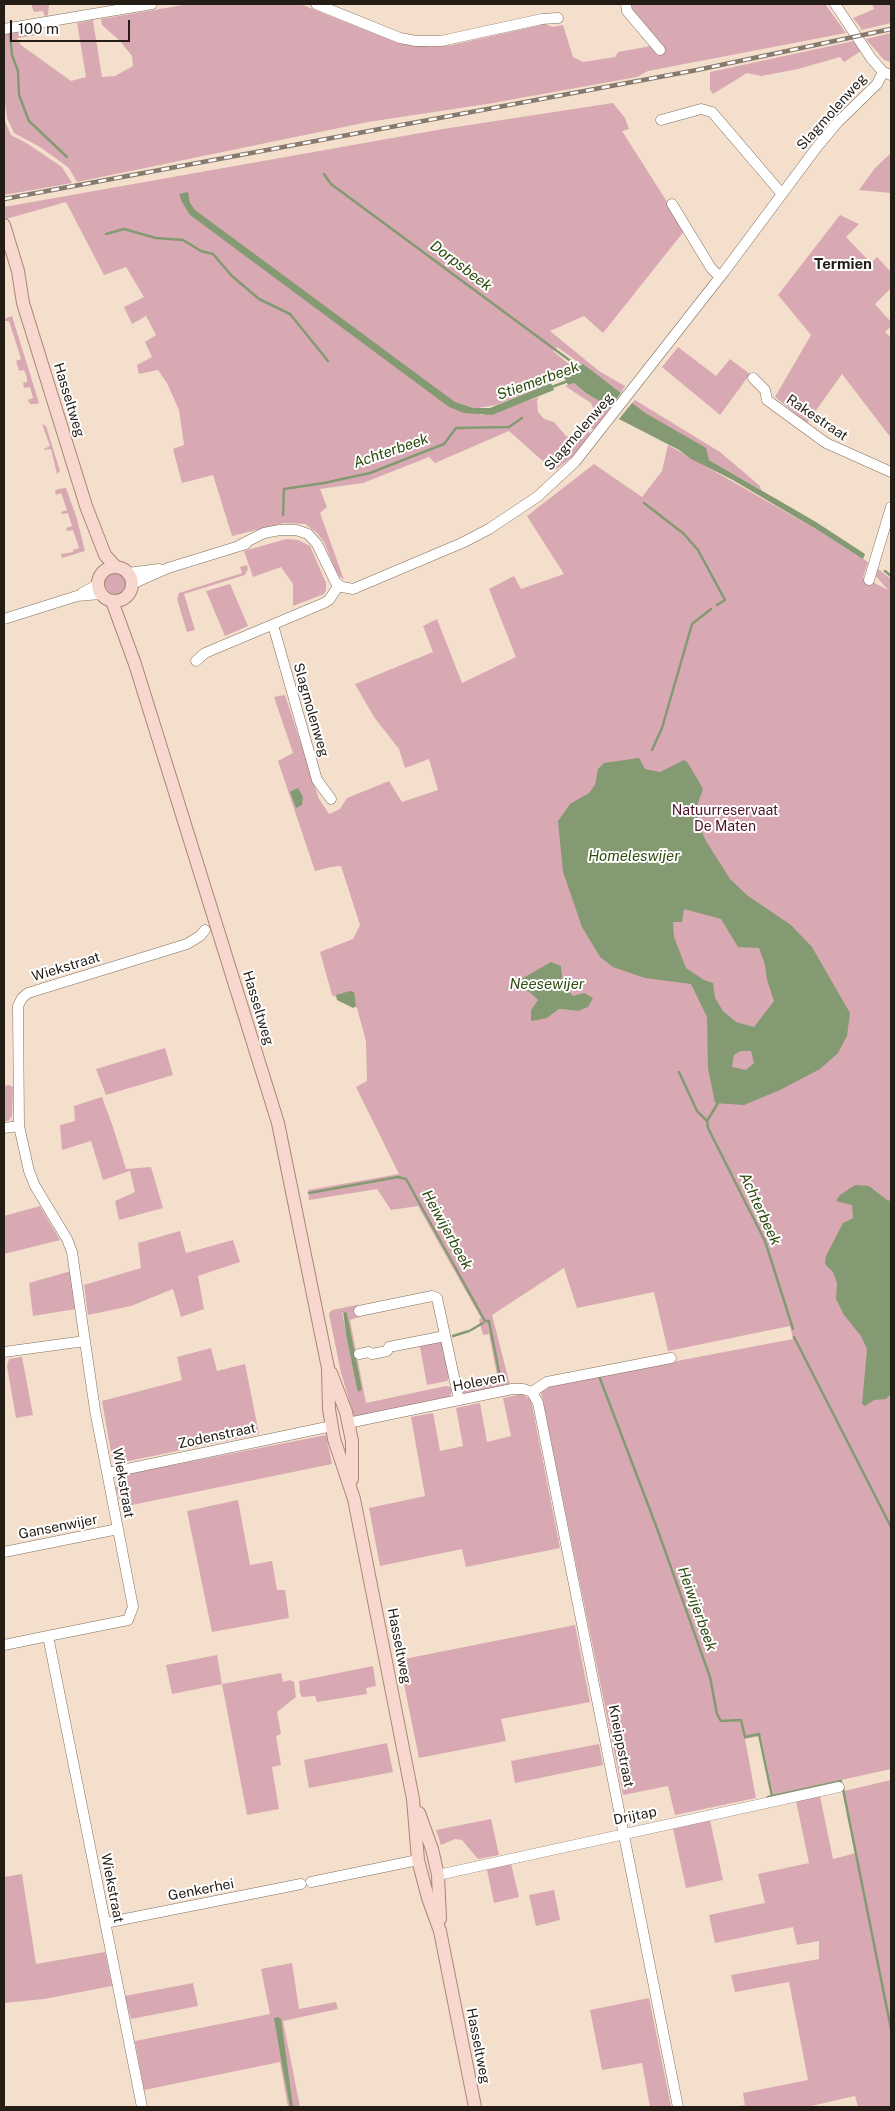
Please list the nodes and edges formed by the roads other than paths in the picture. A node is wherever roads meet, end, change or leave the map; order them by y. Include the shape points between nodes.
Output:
1 (151, 4) edge
2 (316, 4) edge
3 (626, 4) edge
4 (835, 4) edge
5 (558, 18) dead end
6 (4, 29) edge
7 (660, 50) dead end
8 (887, 74) edge
9 (661, 120) dead end
10 (782, 194) junction
11 (672, 204) dead end
12 (4, 225) edge
13 (4, 246) edge
14 (720, 277) junction
15 (23, 303) junction
16 (753, 378) dead end
17 (891, 472) edge
18 (86, 506) junction
19 (891, 507) edge
20 (115, 566) junction
21 (102, 572) junction
22 (130, 578) junction
23 (869, 580) dead end
24 (339, 586) junction
25 (99, 589) junction
26 (118, 600) junction
27 (4, 619) edge
28 (274, 625) junction
29 (196, 661) dead end
30 (331, 800) dead end
31 (205, 930) dead end
32 (19, 1126) junction
33 (4, 1128) edge
34 (359, 1311) dead end
35 (445, 1336) junction
36 (85, 1341) junction
37 (4, 1352) edge
38 (359, 1354) dead end
39 (671, 1358) dead end
40 (328, 1368) junction
41 (532, 1392) junction
42 (459, 1400) junction
43 (348, 1423) junction
44 (332, 1426) junction
45 (108, 1473) junction
46 (354, 1499) junction
47 (118, 1529) junction
48 (4, 1552) edge
49 (48, 1636) junction
50 (4, 1644) edge
51 (838, 1787) dead end
52 (414, 1799) junction
53 (624, 1832) junction
54 (434, 1855) junction
55 (418, 1860) junction
56 (438, 1875) junction
57 (422, 1879) junction
58 (105, 1923) junction
59 (440, 1931) junction
60 (142, 2107) edge
61 (475, 2107) edge
62 (678, 2107) edge

1 - 6 street
2 - 5 street via 400,38 416,41 441,41
3 - 7 street via 627,11
4 - 8 street via 871,58
8 - 10 street, Slagmolenweg via 832,129
9 - 10 street via 701,109 712,112
10 - 14 street, Slagmolenweg
11 - 14 street via 711,268
12 - 15 main road, Hasseltweg via 18,271
13 - 15 main road, Hasseltweg via 17,293
14 - 24 street, Slagmolenweg via 576,462 538,497 462,544 362,587
15 - 18 main road, Hasseltweg
16 - 17 street, Rakestraat via 767,388 767,400 826,443
18 - 20 main road, Hasseltweg via 105,555
18 - 21 main road, Hasseltweg
19 - 23 street
20 - 21 main road
20 - 22 main road, Hasseltweg
21 - 25 main road
22 - 24 street via 240,544 264,533 296,530 308,534 317,544
22 - 26 main road via 131,590
24 - 28 street via 324,603
25 - 26 main road
25 - 27 street
26 - 40 main road, Hasseltweg via 121,630 135,664 278,1123
28 - 29 street via 205,653
28 - 30 street, Slagmolenweg via 317,780
31 - 32 street, Wiekstraat via 187,944 28,993 22,998 18,1006
32 - 33 street
32 - 36 street, Wiekstraat via 35,1186 72,1252
34 - 35 street via 432,1296 437,1298
35 - 38 street via 389,1347 388,1351
35 - 42 street
36 - 37 street
36 - 45 street, Wiekstraat
39 - 41 street via 547,1382
40 - 43 main road, Hasseltweg
40 - 44 main road, Hasseltweg
41 - 42 street, Holeven via 523,1388 512,1389
41 - 53 street, Kneippstraat via 538,1404
42 - 43 street, Holeven
43 - 44 main road via 338,1417
43 - 46 main road, Hasseltweg via 352,1441
44 - 45 street, Zodenstraat
44 - 46 main road, Hasseltweg
45 - 47 street, Wiekstraat
46 - 52 main road, Hasseltweg
47 - 48 street, Gansenwijer
47 - 49 street, Wiekstraat via 133,1607 128,1620
49 - 50 street
49 - 58 street, Wiekstraat
51 - 53 street, Drijtap
52 - 54 main road, Hasseltweg
52 - 55 main road, Hasseltweg
53 - 56 street, Drijtap
53 - 62 street, Kneippstraat
54 - 55 main road via 425,1853
54 - 56 main road, Hasseltweg
55 - 57 main road, Hasseltweg
55 - 58 street, Genkerhei
56 - 57 main road via 432,1882
56 - 59 main road, Hasseltweg
57 - 59 main road, Hasseltweg
58 - 60 street, Wiekstraat
59 - 61 main road, Hasseltweg

